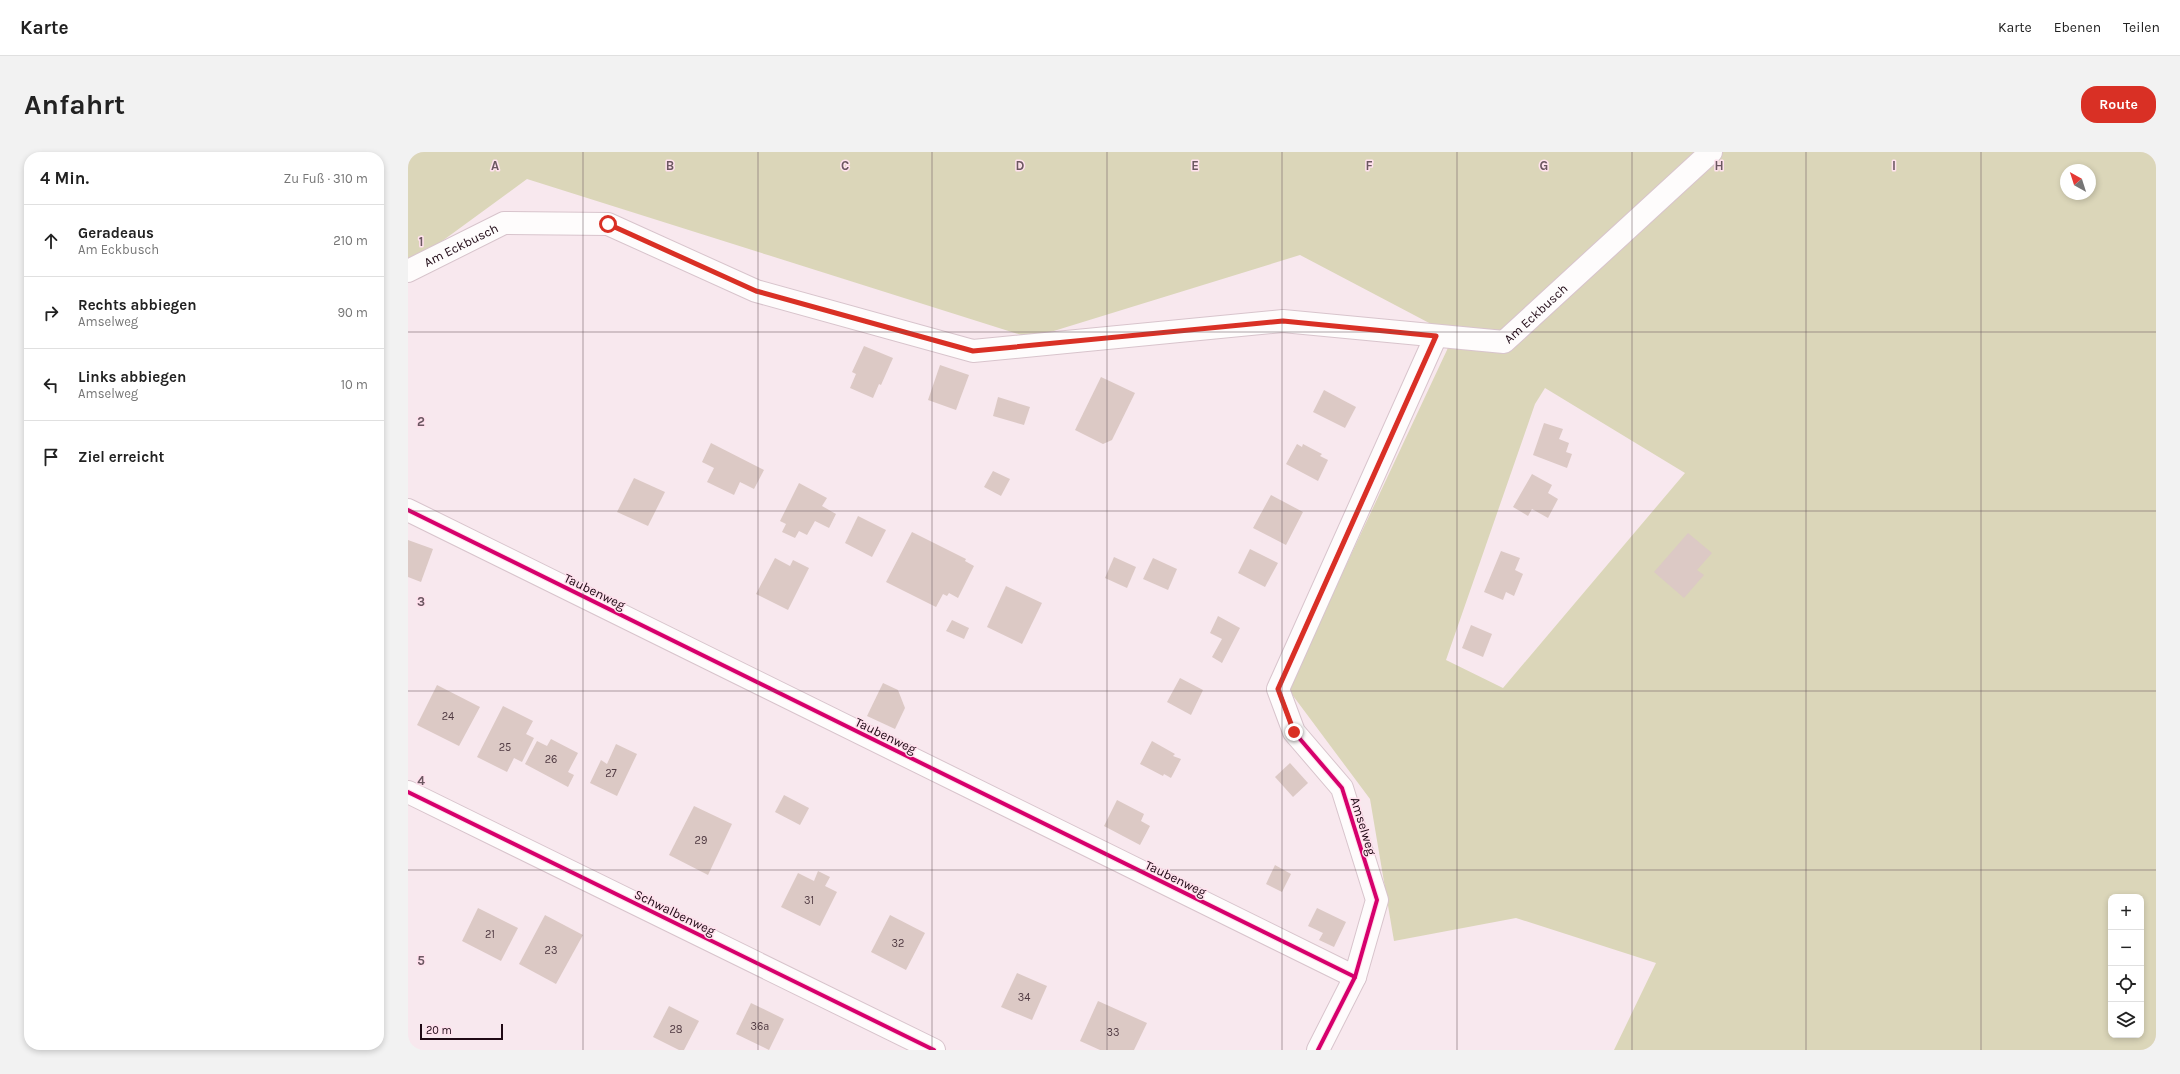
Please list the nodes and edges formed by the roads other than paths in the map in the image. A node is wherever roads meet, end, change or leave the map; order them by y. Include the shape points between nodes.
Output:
1 (1711, 152) edge
2 (408, 271) edge
3 (1436, 336) junction
4 (408, 510) edge
5 (408, 792) edge
6 (1355, 977) junction
7 (934, 1050) edge
8 (1318, 1050) edge

1 - 3 street, Am Eckbusch via 1504,342
2 - 3 street, Am Eckbusch via 504,223 608,224 756,291 973,351 1283,321
3 - 6 street, Amselweg via 1278,689 1294,732 1342,788 1377,900
4 - 6 street, Taubenweg
5 - 7 street, Schwalbenweg
6 - 8 street, Amselweg

